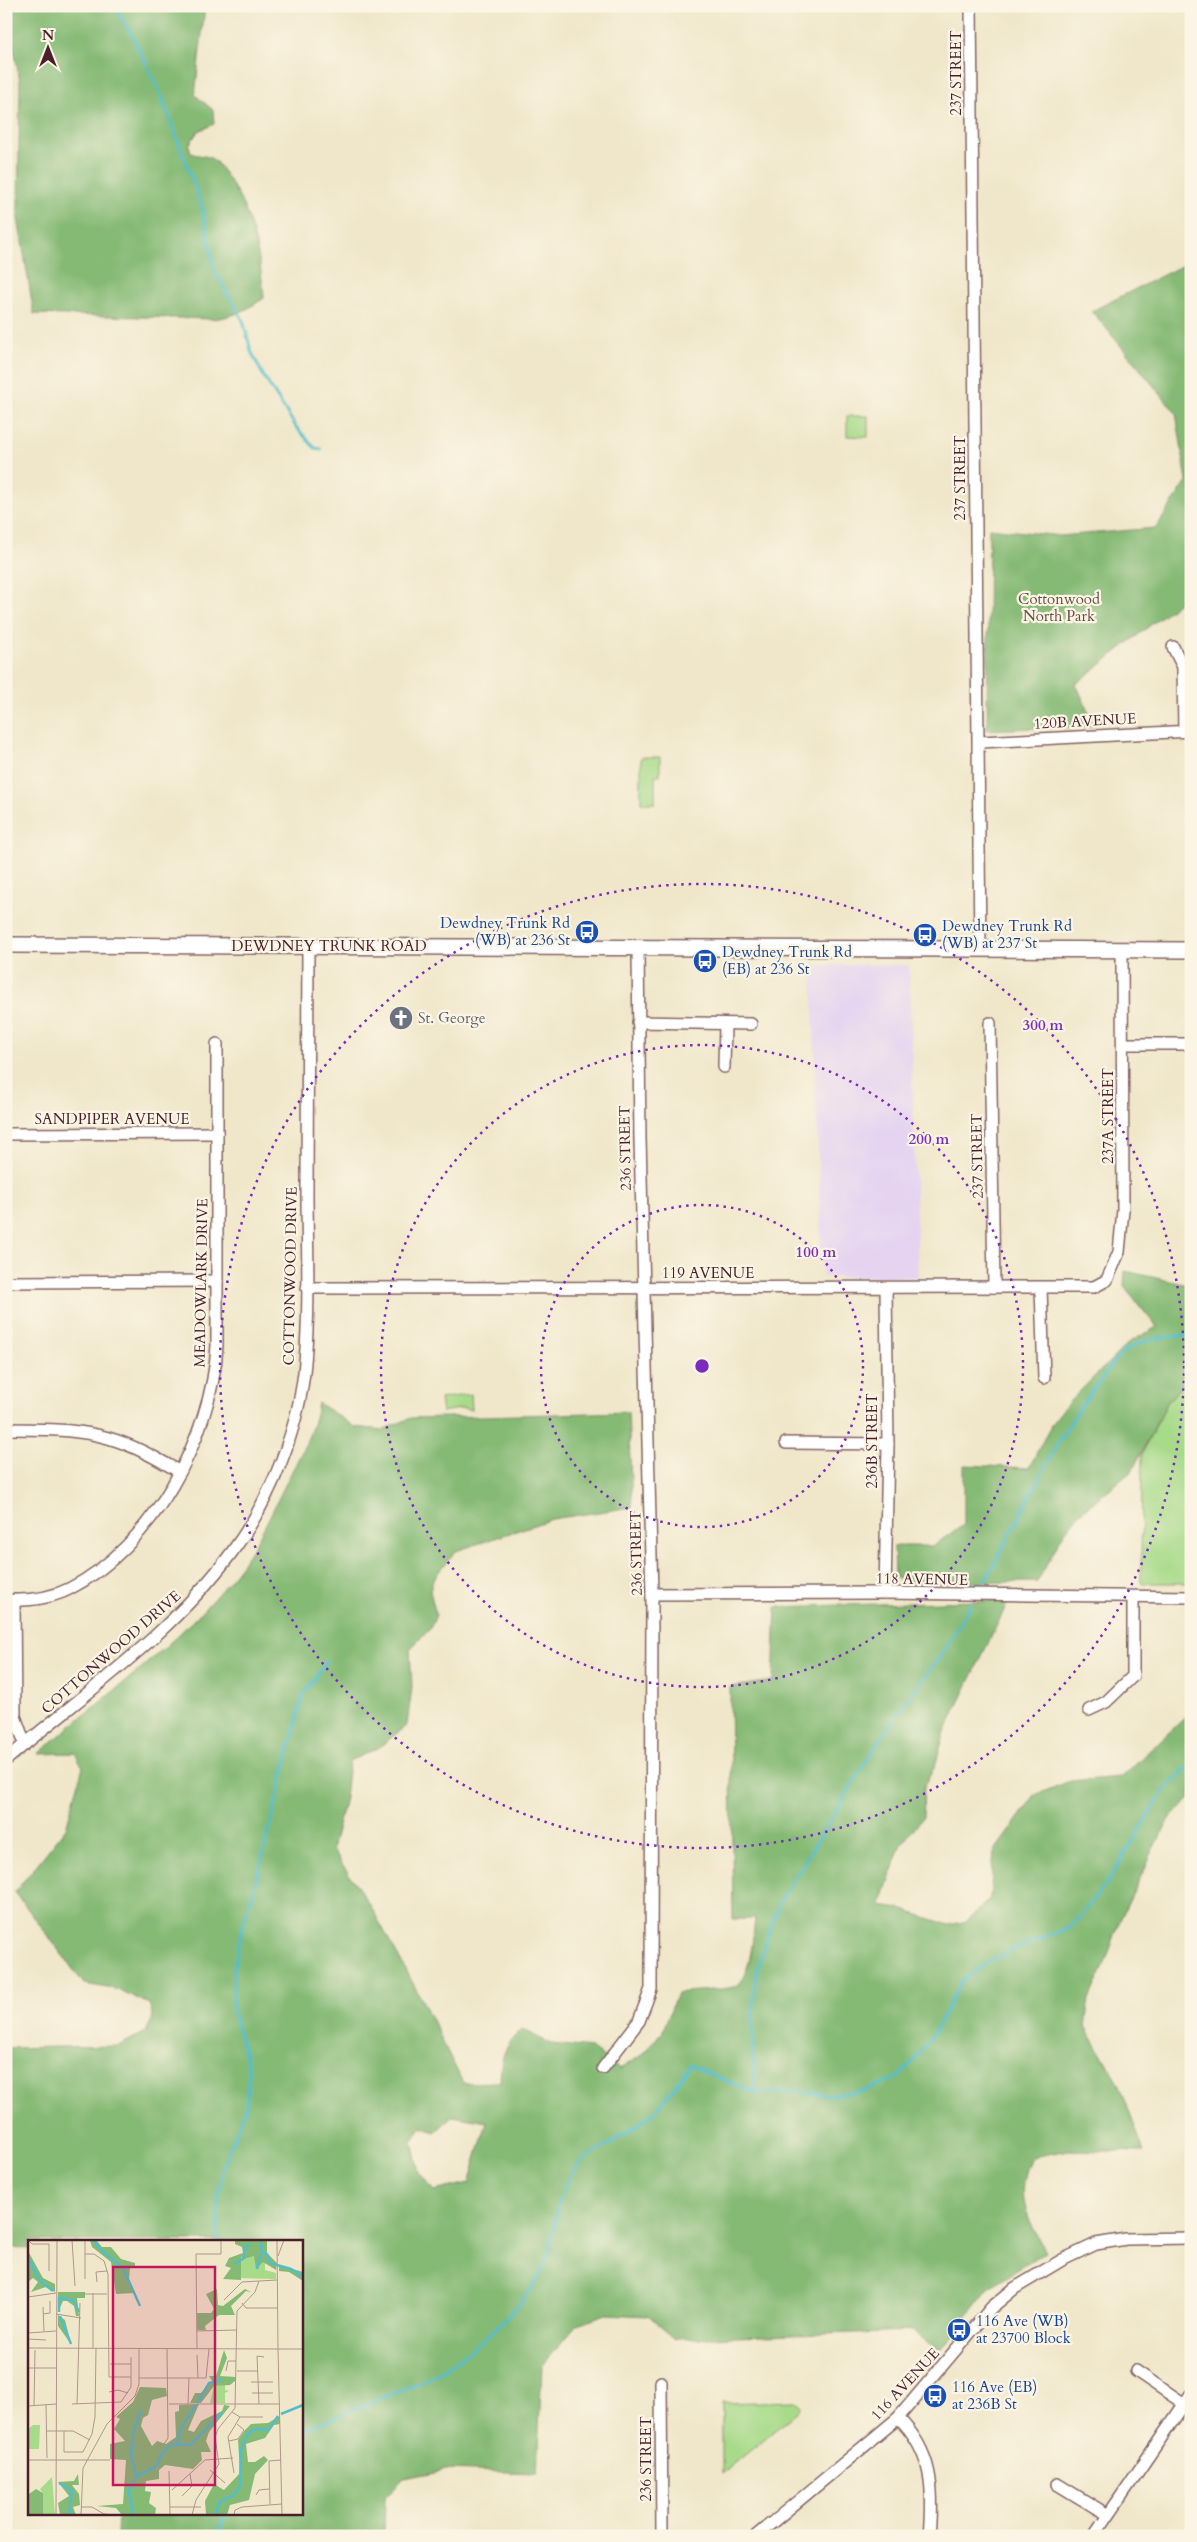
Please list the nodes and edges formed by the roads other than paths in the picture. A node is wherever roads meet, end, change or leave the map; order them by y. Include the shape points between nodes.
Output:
1 (971, 6) edge
2 (1173, 647) dead end
3 (1187, 731) edge
4 (980, 742) junction
5 (6, 945) edge
6 (308, 946) junction
7 (638, 948) junction
8 (980, 950) junction
9 (1122, 950) junction
10 (1191, 950) edge
11 (638, 1022) junction
12 (990, 1023) dead end
13 (725, 1024) junction
14 (751, 1024) dead end
15 (217, 1044) dead end
16 (1123, 1044) junction
17 (1191, 1044) edge
18 (724, 1067) dead end
19 (217, 1133) junction
20 (6, 1134) edge
21 (1107, 1280) joint
22 (218, 1281) junction
23 (6, 1282) edge
24 (307, 1288) junction
25 (644, 1288) junction
26 (886, 1288) junction
27 (994, 1288) junction
28 (1041, 1288) junction
29 (1044, 1378) dead end
30 (6, 1429) edge
31 (786, 1442) dead end
32 (888, 1444) junction
33 (180, 1472) junction
34 (885, 1593) junction
35 (652, 1594) junction
36 (1133, 1596) junction
37 (1191, 1597) edge
38 (10, 1600) edge
39 (1089, 1710) dead end
40 (25, 1744) junction
41 (6, 1760) edge
42 (602, 2068) dead end
43 (1191, 2238) edge
44 (1136, 2371) dead end
45 (661, 2382) dead end
46 (1189, 2402) edge
47 (898, 2418) junction
48 (1057, 2484) dead end
49 (1108, 2515) junction
50 (662, 2536) edge
51 (756, 2536) edge
52 (930, 2536) edge
53 (1094, 2536) edge

1 - 4 street, 237 STREET via 976,629
2 - 3 street via 1183,668
3 - 4 street, 120B AVENUE
4 - 8 street, 237 STREET
5 - 6 main road, DEWDNEY TRUNK ROAD
6 - 7 main road, DEWDNEY TRUNK ROAD
6 - 24 street, COTTONWOOD DRIVE
7 - 8 main road, DEWDNEY TRUNK ROAD
7 - 11 street, 236 STREET
8 - 9 main road, DEWDNEY TRUNK ROAD
9 - 10 main road, DEWDNEY TRUNK ROAD
9 - 16 street, 237A STREET
11 - 13 street
11 - 25 street, 236 STREET
12 - 27 street, 237 STREET
13 - 14 street
13 - 18 street
15 - 19 street, MEADOWLARK DRIVE
16 - 17 street
16 - 21 street, 237A STREET via 1123,1210 1119,1252
19 - 20 street, SANDPIPER AVENUE
19 - 22 street, MEADOWLARK DRIVE
21 - 28 street, 119 AVENUE via 1094,1288
22 - 23 street
22 - 33 street, MEADOWLARK DRIVE via 217,1346 211,1393 198,1433
24 - 25 street, 119 AVENUE
24 - 40 street, COTTONWOOD DRIVE via 305,1364 299,1402 287,1444 254,1520 219,1569 170,1624
25 - 26 street, 119 AVENUE
25 - 35 street, 236 STREET
26 - 27 street, 119 AVENUE
26 - 32 street, 236B STREET
27 - 28 street, 119 AVENUE
28 - 29 street
30 - 33 street via 62,1429 100,1434 142,1450
31 - 32 street
32 - 34 street, 236B STREET
33 - 38 street, MEADOWLARK DRIVE via 155,1512 101,1570 69,1589 48,1596
34 - 35 street, 118 AVENUE
34 - 36 street, 118 AVENUE
35 - 42 street, 236 STREET via 651,1989 639,2021
36 - 37 street, 118 AVENUE
36 - 39 street via 1133,1676 1106,1702
38 - 40 street via 15,1716
40 - 41 street, COTTONWOOD DRIVE
43 - 47 street, 116 AVENUE via 1126,2239 1096,2244 1016,2288 991,2308
44 - 46 street
45 - 50 street, 236 STREET
46 - 49 street
47 - 51 street, 116 AVENUE
47 - 52 street via 916,2439 929,2467
48 - 49 street
49 - 53 street

